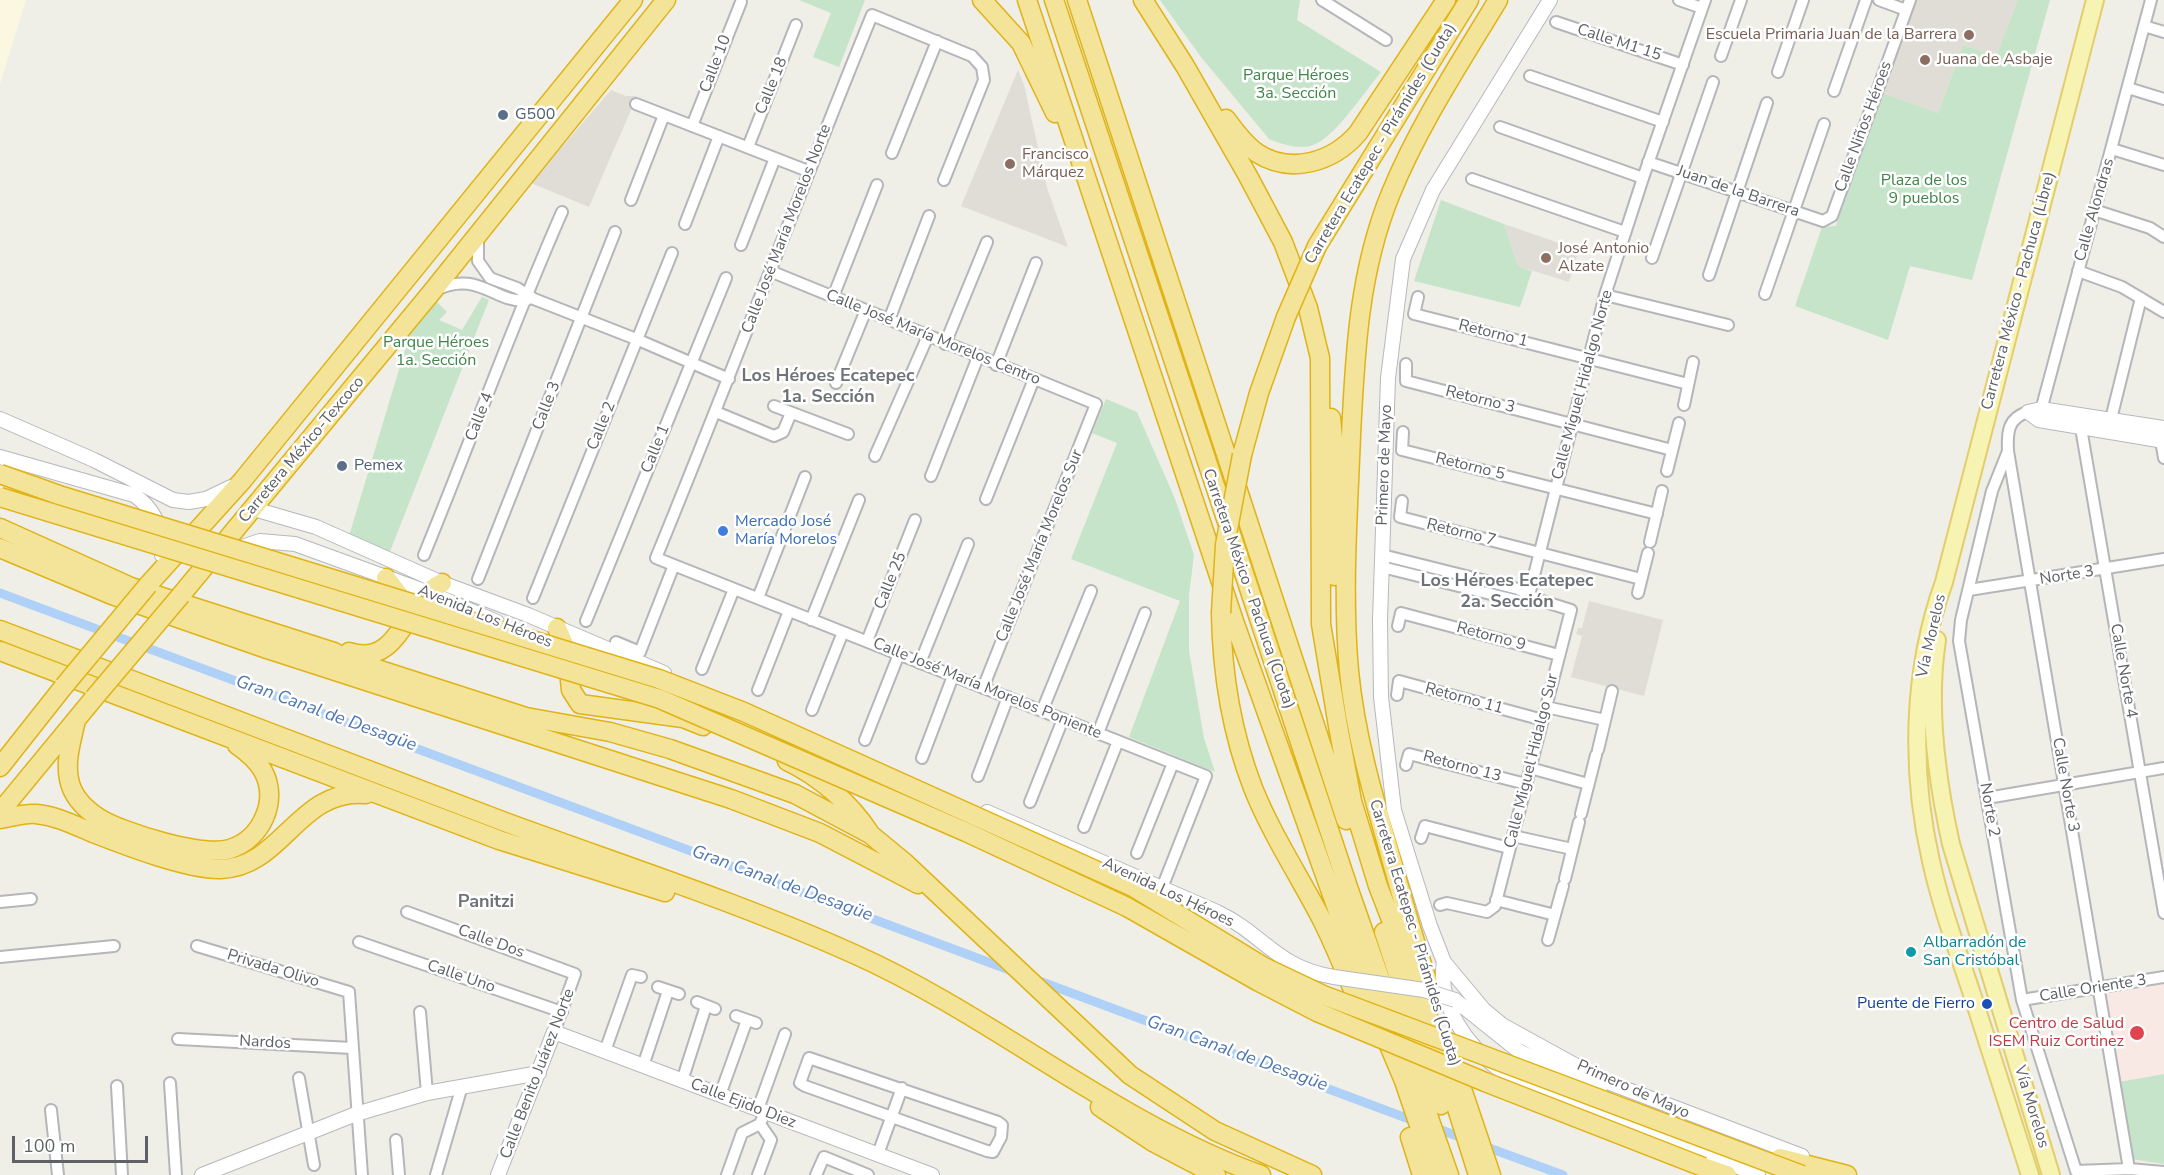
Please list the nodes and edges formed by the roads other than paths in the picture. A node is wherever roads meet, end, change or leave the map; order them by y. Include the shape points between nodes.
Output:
1 (617, 0) edge
2 (633, 0) edge
3 (666, 0) edge
4 (680, 0) edge
5 (982, 0) edge
6 (1027, 0) edge
7 (1054, 0) edge
8 (1077, 0) edge
9 (1143, 0) edge
10 (1322, 0) edge
11 (1446, 0) edge
12 (1468, 0) edge
13 (1498, 0) edge
14 (1550, 0) edge
15 (1679, 0) edge
16 (1741, 0) edge
17 (1803, 0) edge
18 (1866, 0) edge
19 (1879, 0) edge
20 (2095, 0) edge
21 (2151, 0) edge
22 (741, 2) dead end
23 (1704, 4) edge
24 (1908, 5) edge
25 (647, 22) junction
26 (1556, 22) dead end
27 (796, 25) dead end
28 (2144, 26) junction
29 (2164, 32) edge
30 (1386, 40) dead end
31 (937, 41) junction
32 (597, 44) junction
33 (1721, 56) dead end
34 (1683, 65) junction
35 (1185, 66) junction
36 (1778, 72) dead end
37 (1530, 76) dead end
38 (1713, 82) dead end
39 (2128, 88) junction
40 (1834, 91) dead end
41 (2164, 99) edge
42 (1767, 103) dead end
43 (636, 104) dead end
44 (664, 115) junction
45 (1663, 122) junction
46 (1824, 124) dead end
47 (692, 126) junction
48 (1500, 127) dead end
49 (719, 136) junction
50 (748, 147) junction
51 (2112, 148) junction
52 (892, 153) dead end
53 (775, 158) junction
54 (1648, 162) junction
55 (2164, 165) edge
56 (808, 171) junction
57 (1681, 173) junction
58 (1642, 178) junction
59 (1472, 179) dead end
60 (944, 180) dead end
61 (1089, 183) junction
62 (877, 185) dead end
63 (1737, 192) junction
64 (631, 200) dead end
65 (2094, 210) junction
66 (1793, 211) junction
67 (562, 212) dead end
68 (929, 216) dead end
69 (1828, 220) joint
70 (685, 224) dead end
71 (480, 232) junction
72 (615, 232) dead end
73 (1625, 232) junction
74 (2164, 237) edge
75 (987, 242) dead end
76 (741, 245) dead end
77 (672, 254) dead end
78 (1652, 258) dead end
79 (1036, 262) dead end
80 (770, 271) junction
81 (2078, 271) junction
82 (483, 272) junction
83 (1709, 275) dead end
84 (726, 278) dead end
85 (476, 285) junction
86 (431, 293) junction
87 (1765, 294) dead end
88 (1605, 295) junction
89 (833, 297) junction
90 (1418, 297) dead end
91 (528, 298) junction
92 (2141, 298) junction
93 (866, 310) junction
94 (2164, 312) edge
95 (581, 317) junction
96 (889, 320) junction
97 (1728, 325) dead end
98 (928, 336) junction
99 (636, 339) junction
100 (945, 344) junction
101 (978, 357) junction
102 (1589, 358) junction
103 (1320, 360) junction
104 (691, 362) junction
105 (1693, 363) dead end
106 (1406, 364) dead end
107 (996, 365) junction
108 (729, 379) junction
109 (1034, 380) junction
110 (836, 382) dead end
111 (1688, 384) junction
112 (1096, 404) joint
113 (1684, 405) dead end
114 (774, 406) dead end
115 (716, 412) junction
116 (791, 412) junction
117 (2036, 414) junction
118 (0, 419) edge
119 (2111, 419) junction
120 (1678, 423) dead end
121 (1572, 424) junction
122 (2081, 428) junction
123 (1403, 432) dead end
124 (848, 434) dead end
125 (2163, 437) edge
126 (1672, 450) junction
127 (2008, 451) junction
128 (875, 456) dead end
129 (0, 457) edge
130 (2164, 458) edge
131 (1667, 471) dead end
132 (0, 474) edge
133 (931, 476) dead end
134 (805, 477) dead end
135 (242, 481) junction
136 (1556, 489) junction
137 (1662, 491) dead end
138 (0, 497) edge
139 (986, 499) dead end
140 (859, 500) dead end
141 (1402, 501) dead end
142 (254, 509) junction
143 (1657, 514) junction
144 (915, 520) dead end
145 (0, 528) edge
146 (968, 544) dead end
147 (0, 548) edge
148 (1539, 553) junction
149 (424, 555) dead end
150 (213, 556) junction
151 (656, 558) joint
152 (2164, 559) edge
153 (1382, 561) junction
154 (674, 565) junction
155 (2106, 570) junction
156 (386, 578) junction
157 (478, 579) dead end
158 (1641, 579) junction
159 (152, 581) junction
160 (1944, 582) junction
161 (2030, 582) junction
162 (435, 588) junction
163 (734, 589) junction
164 (1969, 590) junction
165 (1091, 591) dead end
166 (1638, 592) dead end
167 (1528, 597) junction
168 (533, 598) dead end
169 (758, 598) junction
170 (789, 611) junction
171 (1145, 613) dead end
172 (811, 620) junction
173 (586, 621) dead end
174 (1398, 626) dead end
175 (403, 628) junction
176 (557, 628) junction
177 (0, 630) edge
178 (843, 632) junction
179 (867, 641) junction
180 (616, 642) dead end
181 (0, 651) edge
182 (567, 651) junction
183 (334, 652) junction
184 (899, 654) junction
185 (1559, 655) junction
186 (920, 663) junction
187 (608, 667) junction
188 (702, 669) dead end
189 (953, 676) junction
190 (984, 688) junction
191 (758, 690) dead end
192 (1612, 691) dead end
193 (1397, 695) dead end
194 (1008, 697) junction
195 (1546, 707) junction
196 (812, 710) dead end
197 (757, 711) junction
198 (1042, 711) junction
199 (581, 719) junction
200 (1063, 719) junction
201 (76, 720) junction
202 (1543, 720) junction
203 (1605, 720) junction
204 (1098, 733) junction
205 (24, 735) junction
206 (224, 735) junction
207 (865, 740) dead end
208 (1118, 741) junction
209 (0, 751) edge
210 (922, 758) dead end
211 (1173, 763) junction
212 (1406, 765) dead end
213 (0, 767) edge
214 (1530, 768) junction
215 (2164, 768) edge
216 (2140, 772) junction
217 (978, 776) dead end
218 (1526, 784) junction
219 (1588, 784) junction
220 (2066, 785) junction
221 (376, 795) junction
222 (1987, 798) junction
223 (1030, 802) dead end
224 (0, 812) edge
225 (0, 819) edge
226 (1084, 827) dead end
227 (870, 834) junction
228 (1513, 836) junction
229 (1421, 838) dead end
230 (1509, 848) junction
231 (1572, 849) junction
232 (1137, 853) dead end
233 (1161, 888) junction
234 (935, 893) junction
235 (31, 899) dead end
236 (723, 900) junction
237 (1496, 900) junction
238 (0, 902) edge
239 (1402, 904) junction
240 (1440, 905) dead end
241 (407, 912) dead end
242 (2164, 914) edge
243 (1555, 915) junction
244 (1548, 939) dead end
245 (359, 942) dead end
246 (114, 946) dead end
247 (197, 946) dead end
248 (0, 957) edge
249 (1444, 962) junction
250 (575, 974) joint
251 (641, 977) dead end
252 (2164, 977) edge
253 (2099, 988) junction
254 (668, 991) dead end
255 (2022, 1000) junction
256 (706, 1006) dead end
257 (420, 1012) dead end
258 (562, 1012) junction
259 (746, 1020) dead end
260 (554, 1032) junction
261 (785, 1035) dead end
262 (178, 1039) dead end
263 (1017, 1045) junction
264 (352, 1048) junction
265 (1466, 1049) junction
266 (605, 1052) junction
267 (643, 1066) junction
268 (539, 1073) junction
269 (1570, 1074) junction
270 (299, 1078) dead end
271 (1602, 1080) junction
272 (682, 1081) junction
273 (1405, 1082) junction
274 (170, 1083) dead end
275 (117, 1086) dead end
276 (462, 1086) junction
277 (902, 1088) junction
278 (427, 1093) junction
279 (720, 1095) junction
280 (1452, 1100) junction
281 (51, 1110) dead end
282 (356, 1114) junction
283 (761, 1115) junction
284 (891, 1118) junction
285 (307, 1132) junction
286 (396, 1140) dead end
287 (854, 1145) junction
288 (878, 1154) junction
289 (1460, 1162) edge
290 (846, 1164) junction
291 (314, 1165) dead end
292 (1725, 1168) edge
293 (2129, 1169) junction
294 (2164, 1172) edge
295 (58, 1175) edge
296 (122, 1175) edge
297 (176, 1175) edge
298 (202, 1175) edge
299 (362, 1175) edge
300 (399, 1175) edge
301 (436, 1175) edge
302 (498, 1175) edge
303 (727, 1175) edge
304 (758, 1175) edge
305 (816, 1175) edge
306 (868, 1175) edge
307 (932, 1175) edge
308 (1216, 1175) edge
309 (1261, 1175) edge
310 (1312, 1175) edge
311 (1422, 1175) edge
312 (1436, 1175) edge
313 (1449, 1175) edge
314 (1758, 1175) edge
315 (1802, 1175) edge
316 (1848, 1175) edge
317 (2030, 1175) edge
318 (2052, 1175) edge

1 - 32 highway
2 - 32 highway, Carretera México-Texcoco
3 - 25 highway, Carretera México-Texcoco
4 - 25 highway
5 - 61 highway via 1021,42
6 - 61 highway
7 - 273 highway, Carretera México - Pachuca (Cuota) via 1349,890
8 - 280 highway, Carretera México - Pachuca (Cuota)
9 - 35 highway
10 - 30 street
11 - 35 highway via 1358,133 1340,150 1311,163 1281,163 1258,153 1239,136
12 - 273 highway, Carretera Ecatepec - Pirámides (Cuota), bridge via 1317,246 1286,317 1242,455 1225,545 1221,613 1228,703 1253,788
13 - 239 highway, Carretera Ecatepec - Pirámides (Cuota) via 1421,129 1390,194 1365,274 1355,361 1347,578 1349,672 1371,793
14 - 153 main road, Primero de Mayo via 1433,190 1403,259 1388,378
15 - 23 street
16 - 33 street
17 - 36 street
18 - 40 street
19 - 24 street
20 - 160 main road, Carretera México - Pachuca (Libre)
21 - 28 street, Calle Alondras
22 - 47 street, Calle 10
23 - 34 street, Calle Miguel Hidalgo Norte
24 - 69 street, Calle Niños Héroes
25 - 71 highway, Carretera México-Texcoco
26 - 34 street, Calle M1 15
27 - 50 street, Calle 18
28 - 29 street
28 - 39 street, Calle Alondras
31 - 52 street
31 - 56 street, Calle José María Morelos Norte via 872,15
31 - 60 street, Calle José María Morelos Norte via 972,56 982,67 984,80
32 - 135 highway, Carretera México-Texcoco
34 - 45 street, Calle Miguel Hidalgo Norte
35 - 103 highway via 1283,242 1308,308
37 - 45 street
38 - 57 street
39 - 41 street
39 - 51 street, Calle Alondras
42 - 63 street
43 - 44 street
44 - 47 street
44 - 64 street
45 - 54 street, Calle Miguel Hidalgo Norte
46 - 66 street
47 - 49 street
48 - 58 street
49 - 50 street
49 - 70 street
50 - 53 street
51 - 55 street
51 - 65 street, Calle Alondras
53 - 56 street
53 - 76 street
54 - 57 street, Juan de la Barrera
54 - 58 street, Calle Miguel Hidalgo Norte
56 - 80 street, Calle José María Morelos Norte
57 - 63 street, Juan de la Barrera
57 - 78 street
58 - 73 street, Calle Miguel Hidalgo Norte
59 - 73 street
61 - 273 highway via 1235,624 1369,998
62 - 89 street
63 - 66 street, Juan de la Barrera
63 - 83 street
65 - 74 street via 2150,228
65 - 81 street, Calle Alondras
66 - 69 street, Juan de la Barrera
66 - 87 street
67 - 91 street, Calle 4
68 - 96 street
71 - 82 street via 476,255
71 - 86 highway, Carretera México-Texcoco
72 - 95 street, Calle 3
73 - 88 street, Calle Miguel Hidalgo Norte
75 - 100 street
77 - 99 street, Calle 2
79 - 107 street
80 - 89 street, Calle José María Morelos Centro
80 - 108 street, Calle José María Morelos Norte
81 - 92 street
81 - 117 street, Calle Alondras
82 - 85 street via 472,274
82 - 91 street
84 - 104 street, Calle 1
85 - 86 street via 456,284
85 - 91 street
86 - 142 highway, Carretera México-Texcoco
88 - 97 street
88 - 102 street, Calle Miguel Hidalgo Norte
89 - 93 street, Calle José María Morelos Centro
90 - 102 street, Retorno 1 via 1414,314
91 - 95 street
91 - 149 street, Calle 4
92 - 94 street
92 - 119 street
93 - 96 street, Calle José María Morelos Centro
93 - 110 street
95 - 99 street
95 - 157 street, Calle 3
96 - 98 street, Calle José María Morelos Centro
98 - 100 street, Calle José María Morelos Centro
98 - 128 street
99 - 104 street
99 - 168 street, Calle 2
100 - 101 street, Calle José María Morelos Centro
101 - 107 street, Calle José María Morelos Centro
101 - 133 street
102 - 111 street
102 - 121 street, Calle Miguel Hidalgo Norte
103 - 239 highway via 1335,459 1334,617 1338,660 1358,782 1383,862
103 - 280 highway via 1321,624 1336,716 1352,801 1378,886 1425,1007
104 - 108 street
104 - 173 street, Calle 1
105 - 111 street
106 - 121 street, Retorno 3 via 1406,381
107 - 109 street, Calle José María Morelos Centro
108 - 115 street, Calle José María Morelos Norte
109 - 112 street, Calle José María Morelos Centro
109 - 139 street
111 - 113 street
112 - 190 street, Calle José María Morelos Sur
114 - 116 street
115 - 116 street via 774,435 783,432
115 - 151 street, Calle José María Morelos Norte
116 - 124 street
117 - 119 main road
117 - 122 main road
117 - 127 street, Calle Norte 3 via 2015,417 2009,427
118 - 135 main road via 173,500 206,499
119 - 125 main road
120 - 126 street
121 - 126 street
121 - 136 street, Calle Miguel Hidalgo Norte
122 - 125 main road
122 - 155 street, Calle Norte 4
123 - 136 street, Retorno 5 via 1402,450
125 - 130 street
126 - 131 street
127 - 161 street, Calle Norte 3
127 - 164 street, Norte 2 via 1992,491
129 - 159 main road via 134,495 151,510 161,531 162,547
132 - 265 highway, bridge via 637,672 744,712 1133,887 1264,967 1323,995
134 - 169 street
135 - 159 highway, Carretera México-Texcoco
136 - 143 street
136 - 148 street, Calle Miguel Hidalgo Norte
137 - 143 street
138 - 292 highway, bridge via 660,699 1117,902 1317,1012 1703,1167
140 - 172 street
141 - 148 street, Retorno 7 via 1400,517
142 - 150 highway, Carretera México-Texcoco
142 - 162 main road, Avenida Los Héroes via 316,527
143 - 158 street
144 - 179 street, Calle 25
145 - 183 highway via 131,587
146 - 186 street
147 - 234 highway via 112,595 256,645 731,799 820,833
148 - 158 street
148 - 167 street, Calle Miguel Hidalgo Norte
150 - 156 main road, Avenida Los Héroes via 260,541 295,544
150 - 201 highway, Carretera México-Texcoco, bridge
151 - 154 street, Calle José María Morelos Poniente
152 - 155 street, Norte 3
153 - 167 street
153 - 249 main road, Primero de Mayo via 1381,697 1394,810
154 - 163 street, Calle José María Morelos Poniente
154 - 180 street via 640,652
155 - 161 street, Norte 3
155 - 216 street, Calle Norte 4
156 - 162 main road, Avenida Los Héroes
156 - 175 highway via 403,603
158 - 166 street
159 - 205 highway, Carretera México-Texcoco, bridge
160 - 317 main road, Vía Morelos via 1921,678 1917,733 1920,792 1931,862
160 - 318 main road, Vía Morelos via 1935,650 1934,735 1940,793 1954,858
161 - 164 street, Norte 3
161 - 220 street, Calle Norte 3
162 - 175 highway
162 - 176 main road, Avenida Los Héroes
162 - 182 main road, Avenida Los Héroes
163 - 169 street, Calle José María Morelos Poniente
163 - 188 street
164 - 222 street, Norte 2 via 1959,641
165 - 198 street
167 - 185 street, Calle Miguel Hidalgo Sur via 1571,610
169 - 170 street, Calle José María Morelos Poniente
170 - 172 street, Calle José María Morelos Poniente
170 - 191 street
171 - 204 street
172 - 178 street, Calle José María Morelos Poniente
174 - 185 street, Retorno 9 via 1401,613
175 - 183 highway via 376,653 362,656
176 - 182 highway
176 - 197 main road, Avenida Los Héroes
177 - 236 highway via 473,810
178 - 179 street, Calle José María Morelos Poniente
178 - 196 street
179 - 184 street, Calle José María Morelos Poniente
181 - 206 highway
182 - 187 main road, Avenida Los Héroes
182 - 199 highway via 571,690
183 - 199 highway via 507,711
184 - 186 street, Calle José María Morelos Poniente
184 - 207 street
185 - 195 street, Calle Miguel Hidalgo Sur
186 - 189 street, Calle José María Morelos Poniente
187 - 197 main road, Avenida Los Héroes via 684,696
187 - 199 highway via 585,673 579,684
189 - 190 street, Calle José María Morelos Poniente
189 - 210 street
190 - 194 street, Calle José María Morelos Poniente
192 - 203 street
193 - 202 street, Retorno 11 via 1399,681
194 - 198 street, Calle José María Morelos Poniente
194 - 217 street
195 - 202 street, Calle Miguel Hidalgo Sur
195 - 203 street
197 - 233 main road, Avenida Los Héroes
198 - 200 street, Calle José María Morelos Poniente
199 - 227 highway via 795,794
199 - 227 highway via 604,708 683,718 790,762 814,777 857,815
200 - 204 street, Calle José María Morelos Poniente
200 - 223 street
201 - 206 highway via 68,778 85,807 116,826 212,852 238,845 258,829 266,814 269,792 263,771
201 - 224 highway, Carretera México-Texcoco
202 - 214 street, Calle Miguel Hidalgo Sur
203 - 219 street
204 - 208 street, Calle José María Morelos Poniente
205 - 209 main road
205 - 213 highway, Carretera México-Texcoco
206 - 221 highway
208 - 211 street, Calle José María Morelos Poniente
208 - 226 street
211 - 232 street
211 - 233 street, Calle José María Morelos Poniente via 1206,776
212 - 218 street, Retorno 13 via 1409,754
214 - 218 street, Calle Miguel Hidalgo Sur
214 - 219 street
215 - 216 street
216 - 220 street
216 - 242 street, Calle Norte 4
218 - 228 street, Calle Miguel Hidalgo Sur
219 - 231 street
220 - 222 street
220 - 253 street, Calle Norte 3
221 - 225 highway via 357,793 330,798 301,817 267,851 221,869 165,857 51,816 33,814
221 - 236 highway via 499,840 681,897
222 - 255 street, Norte 2
227 - 234 highway
228 - 230 street, Calle Miguel Hidalgo Sur
228 - 231 street
229 - 230 street via 1425,826
230 - 237 street, Calle Miguel Hidalgo Sur
231 - 243 street
233 - 269 main road, Avenida Los Héroes, bridge via 1229,918 1284,961 1307,972 1424,990 1455,1000 1520,1052
234 - 310 highway via 1130,1075 1215,1131
235 - 238 street
236 - 263 highway via 936,994
237 - 240 street, Calle Miguel Hidalgo Sur via 1492,911 1487,912 1447,903
237 - 243 street
239 - 280 highway, Carretera Ecatepec - Pirámides (Cuota)
241 - 250 street, Calle Dos
243 - 244 street
245 - 258 street, Calle Uno
246 - 248 street
247 - 264 street, Privada Olivo via 349,992
249 - 271 main road, Primero de Mayo via 1484,1010 1502,1025
249 - 292 main road, Primero de Mayo via 1444,996 1459,1026 1479,1052 1501,1071
250 - 258 street, Calle Benito Juárez Norte
251 - 266 street via 632,975
252 - 253 street, Calle Oriente 3
253 - 255 street, Calle Oriente 3
253 - 293 street, Calle Norte 3
254 - 267 street
255 - 293 street, Norte 2 via 2073,1167 2080,1172
256 - 272 street
257 - 278 street
258 - 260 street, Calle Benito Juárez Norte
259 - 279 street
260 - 266 main road, Calle Ejido Diez
260 - 268 main road, Calle Benito Juárez Norte
261 - 283 street
262 - 264 street, Nardos
263 - 308 highway via 1153,1142
263 - 309 highway via 1173,1135
264 - 282 street
265 - 315 highway, bridge
265 - 316 highway, bridge via 1552,1072 1780,1158
266 - 267 main road, Calle Ejido Diez
267 - 272 main road, Calle Ejido Diez
268 - 276 main road
268 - 302 main road, Calle Benito Juárez Norte
269 - 271 main road
269 - 292 main road
270 - 285 street
271 - 316 main road, Primero de Mayo
272 - 279 main road, Calle Ejido Diez
273 - 289 highway, Carretera México - Pachuca (Cuota)
273 - 289 highway, Carretera Ecatepec - Pirámides (Cuota)
274 - 297 street
275 - 296 street
276 - 278 main road
276 - 301 street
277 - 284 street
277 - 284 street via 816,1058 808,1058 803,1071 800,1083 805,1086
277 - 284 street via 998,1122 1002,1125 1001,1137 993,1152 987,1151
278 - 282 main road
279 - 283 main road, Calle Ejido Diez
280 - 289 highway, Carretera México - Pachuca (Cuota)
280 - 289 highway, Carretera Ecatepec - Pirámides (Cuota)
281 - 295 street
282 - 285 main road
282 - 299 street
283 - 287 main road, Calle Ejido Diez
283 - 303 street via 742,1133
283 - 304 street via 771,1140
284 - 288 street
285 - 291 street
285 - 298 main road
286 - 300 street
287 - 288 main road, Calle Ejido Diez
287 - 290 street
288 - 307 main road, Calle Ejido Diez
289 - 311 highway, Carretera Ecatepec - Pirámides (Cuota)
289 - 312 highway
289 - 313 highway, Carretera México - Pachuca (Cuota)
290 - 305 street via 824,1157
290 - 306 street
292 - 314 main road, Primero de Mayo
293 - 294 street

